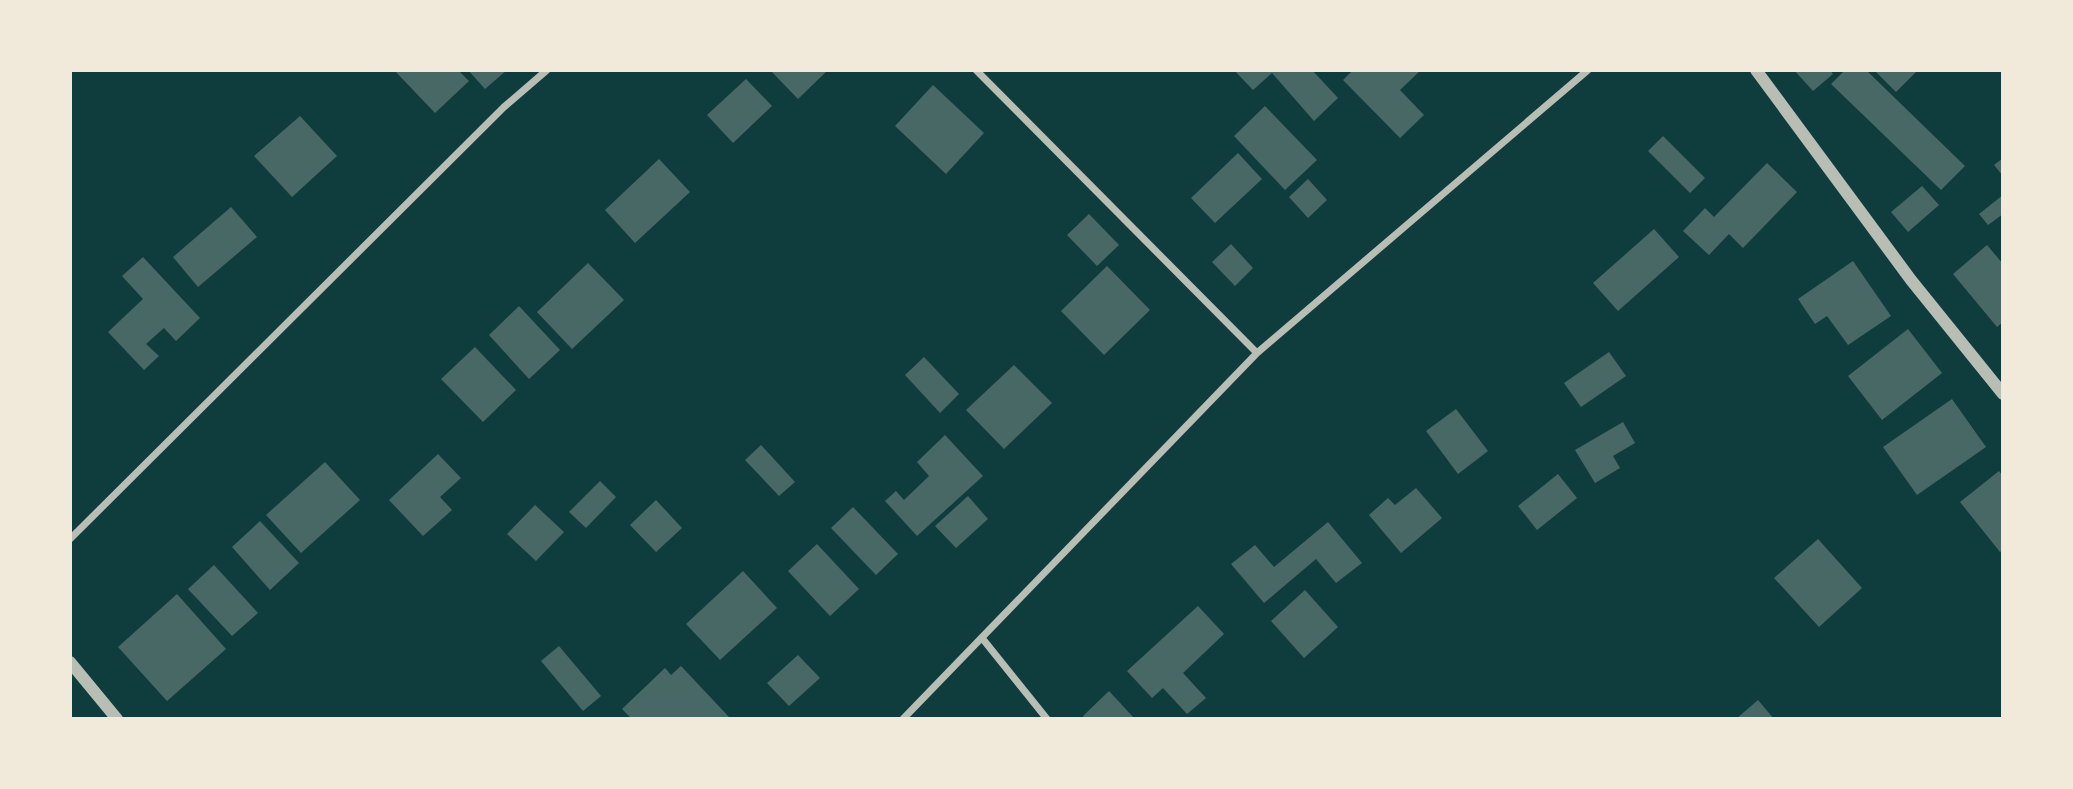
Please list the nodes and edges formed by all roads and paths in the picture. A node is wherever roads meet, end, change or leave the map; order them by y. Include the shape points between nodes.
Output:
1 (547, 70) edge
2 (976, 70) edge
3 (1588, 70) edge
4 (1756, 70) edge
5 (1257, 353) junction
6 (2003, 394) edge
7 (70, 539) edge
8 (982, 638) junction
9 (70, 662) edge
10 (117, 719) edge
11 (904, 719) edge
12 (1047, 719) edge

1 - 7 street via 504,107
2 - 5 street
3 - 5 street
4 - 6 street via 1910,280
5 - 8 street
8 - 11 street
8 - 12 street
9 - 10 street

